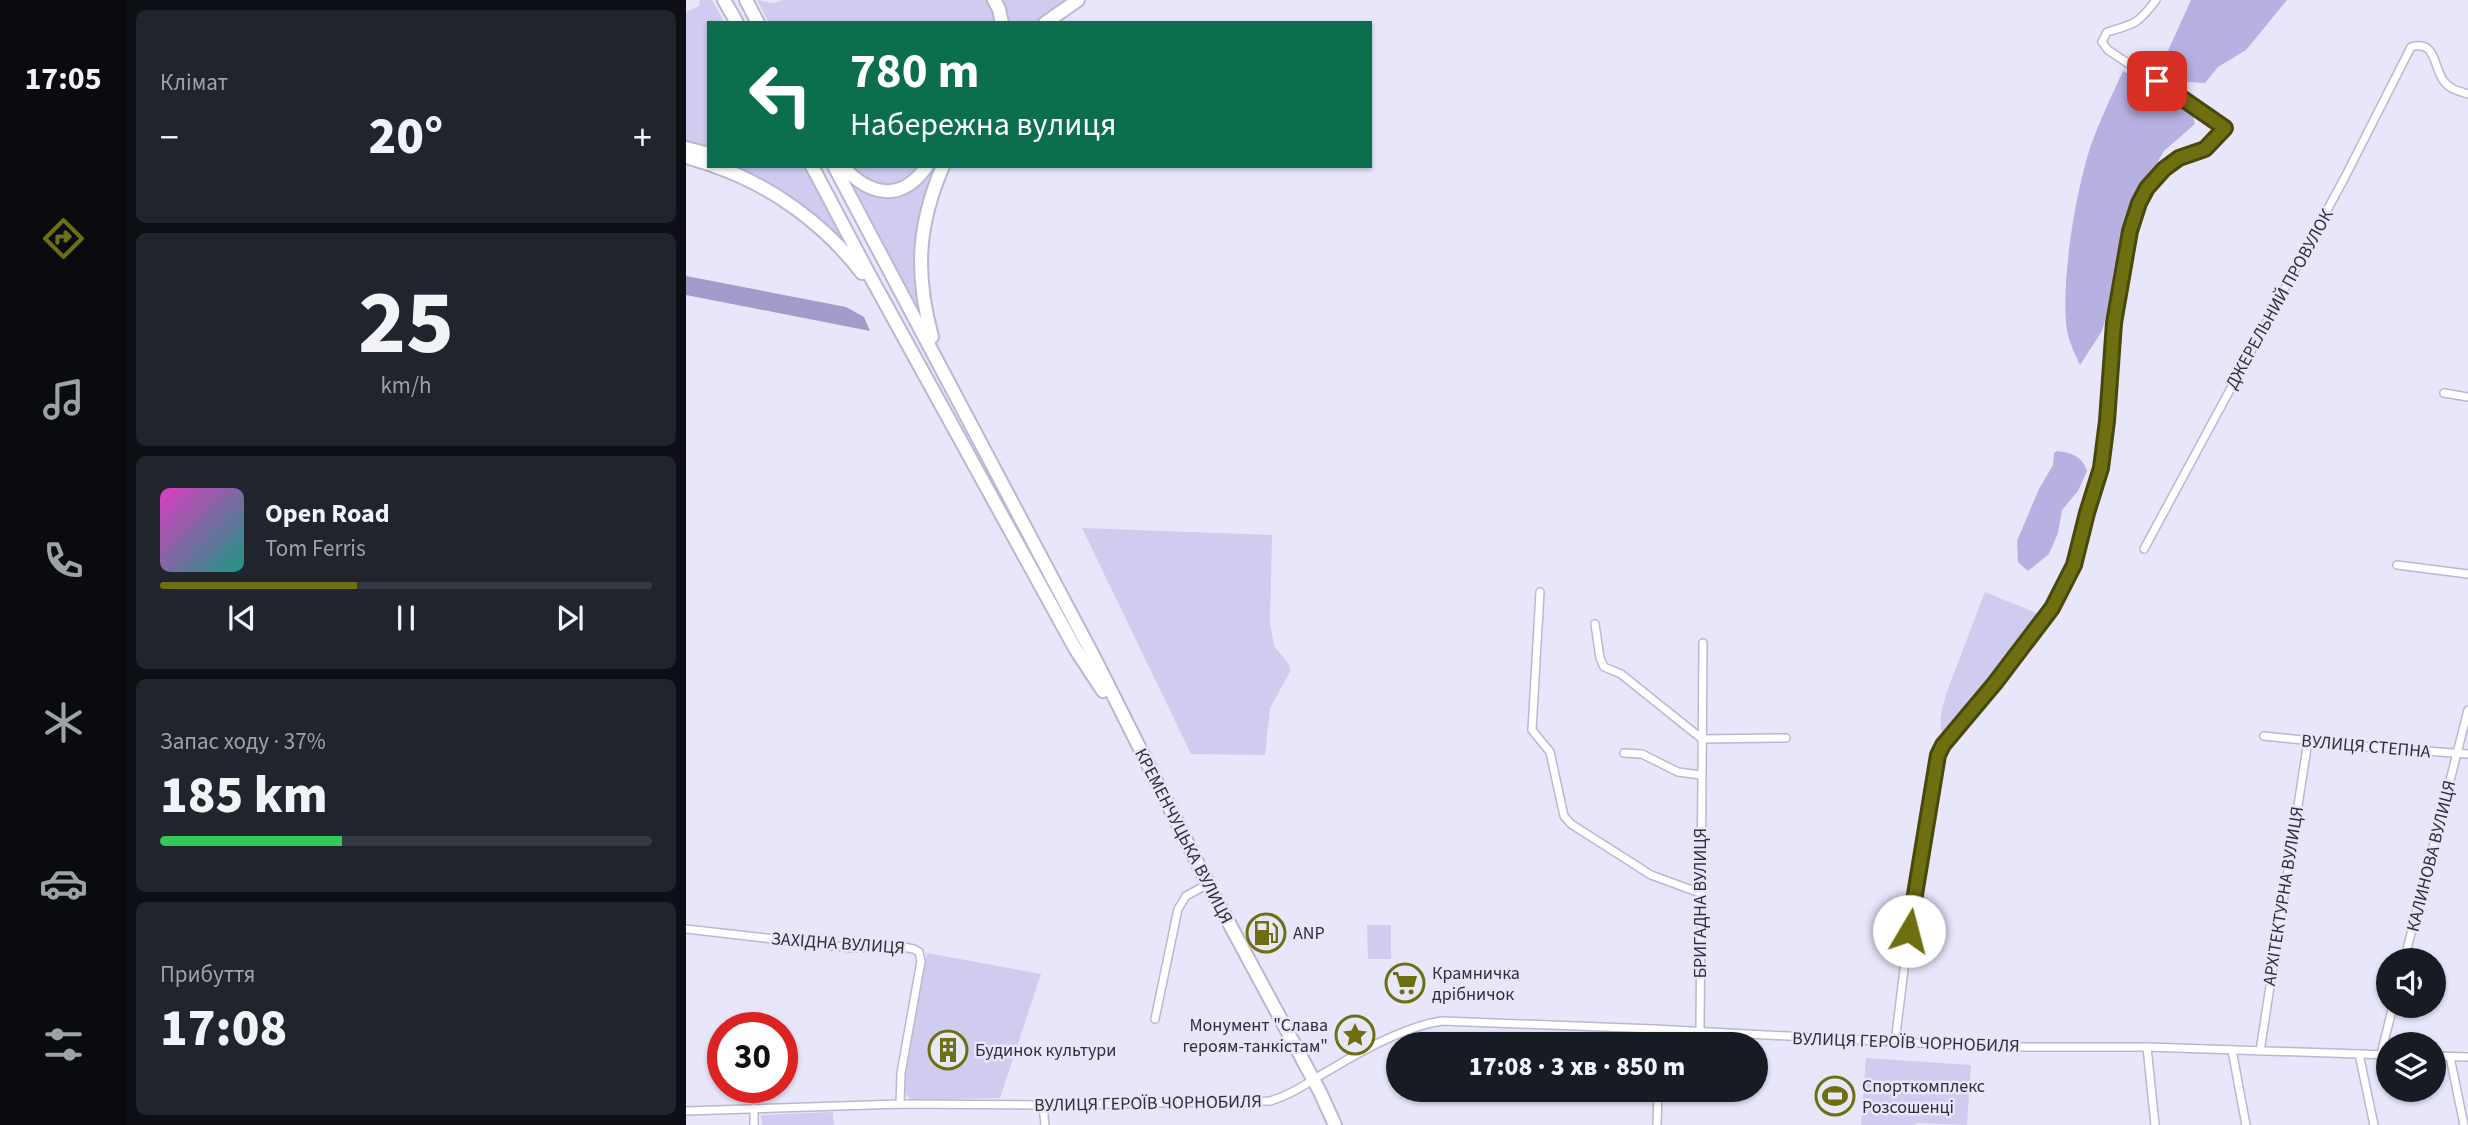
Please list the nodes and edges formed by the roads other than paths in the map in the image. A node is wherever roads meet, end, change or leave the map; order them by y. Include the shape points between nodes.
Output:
1 (724, 0) edge
2 (746, 0) edge
3 (995, 0) edge
4 (1078, 0) edge
5 (2156, 0) edge
6 (736, 21) edge
7 (757, 21) edge
8 (1002, 21) edge
9 (1048, 21) edge
10 (2468, 94) edge
11 (686, 148) edge
12 (707, 154) edge
13 (686, 157) edge
14 (707, 163) edge
15 (719, 168) edge
16 (813, 168) edge
17 (835, 168) edge
18 (844, 168) edge
19 (925, 168) edge
20 (942, 168) edge
21 (890, 312) junction
22 (939, 361) junction
23 (2444, 393) dead end
24 (2468, 397) edge
25 (2144, 549) dead end
26 (2397, 565) dead end
27 (2468, 574) edge
28 (1540, 592) dead end
29 (1595, 624) dead end
30 (1703, 643) dead end
31 (2468, 710) edge
32 (1130, 733) junction
33 (2264, 736) dead end
34 (1786, 738) dead end
35 (1702, 739) junction
36 (2308, 741) junction
37 (1624, 753) dead end
38 (2456, 753) junction
39 (2468, 754) edge
40 (1701, 775) junction
41 (1208, 884) junction
42 (1700, 893) junction
43 (686, 929) edge
44 (2407, 948) edge
45 (1155, 1019) dead end
46 (1654, 1029) junction
47 (1654, 1032) edge
48 (1699, 1032) joint
49 (1768, 1036) edge
50 (1895, 1043) junction
51 (2147, 1047) junction
52 (2232, 1050) junction
53 (2260, 1051) junction
54 (2359, 1054) junction
55 (2376, 1055) edge
56 (2446, 1057) edge
57 (2450, 1057) junction
58 (2468, 1057) edge
59 (1314, 1080) junction
60 (1658, 1102) edge
61 (900, 1104) junction
62 (1043, 1105) junction
63 (754, 1108) junction
64 (686, 1111) edge
65 (754, 1125) edge
66 (1045, 1125) edge
67 (1335, 1125) edge
68 (1657, 1125) edge
69 (2155, 1125) edge
70 (2246, 1125) edge
71 (2374, 1125) edge
72 (2464, 1125) edge

1 - 6 highway
2 - 7 highway
3 - 8 highway
4 - 9 highway
5 - 50 street via 2141,19 2107,32 2102,42 2225,128 2205,149 2164,169 2139,203 2120,281 2101,468 2074,565 2052,608 1938,755 1911,912
10 - 25 street, ДЖЕРЕЛЬНИЙ ПРОВУЛОК via 2445,82 2428,48 2411,47
11 - 12 highway
13 - 14 highway
15 - 21 highway via 776,197 835,240
16 - 21 highway
17 - 22 highway
18 - 19 highway via 868,188 889,191 913,183
20 - 22 highway via 922,228 919,264 926,316
21 - 32 highway via 1076,650
22 - 32 highway
23 - 24 street
26 - 27 street
28 - 42 street via 1532,730 1550,752 1564,816 1651,875
29 - 35 street via 1604,667 1621,674
30 - 35 street, БРИГАДНА ВУЛИЦЯ
31 - 38 street, КАЛИНОВА ВУЛИЦЯ
32 - 41 highway, КРЕМЕНЧУЦЬКА ВУЛИЦЯ
33 - 36 street, ВУЛИЦЯ СТЕПНА
34 - 35 street
35 - 40 street, БРИГАДНА ВУЛИЦЯ
36 - 38 street, ВУЛИЦЯ СТЕПНА
36 - 53 street, АРХІТЕКТУРНА ВУЛИЦЯ
37 - 40 street via 1642,754 1678,772
38 - 39 street, ВУЛИЦЯ СТЕПНА
38 - 44 street, КАЛИНОВА ВУЛИЦЯ
40 - 42 street, БРИГАДНА ВУЛИЦЯ
41 - 45 street via 1186,896 1178,909
41 - 59 highway, КРЕМЕНЧУЦЬКА ВУЛИЦЯ
42 - 48 street, БРИГАДНА ВУЛИЦЯ
43 - 61 street, ЗАХІДНА ВУЛИЦЯ via 853,948 909,947 919,952
46 - 47 street
46 - 48 street, ВУЛИЦЯ ГЕРОЇВ ЧОРНОБИЛЯ
46 - 59 street, ВУЛИЦЯ ГЕРОЇВ ЧОРНОБИЛЯ via 1432,1023 1409,1029
49 - 50 street, ВУЛИЦЯ ГЕРОЇВ ЧОРНОБИЛЯ
50 - 51 street, ВУЛИЦЯ ГЕРОЇВ ЧОРНОБИЛЯ
51 - 52 street, ВУЛИЦЯ ГЕРОЇВ ЧОРНОБИЛЯ
51 - 69 street
52 - 53 street, ВУЛИЦЯ ГЕРОЇВ ЧОРНОБИЛЯ
52 - 70 street
53 - 54 street, ВУЛИЦЯ ГЕРОЇВ ЧОРНОБИЛЯ
54 - 55 street, ВУЛИЦЯ ГЕРОЇВ ЧОРНОБИЛЯ
54 - 71 street
56 - 57 street
57 - 58 street
57 - 72 street
59 - 62 street, ВУЛИЦЯ ГЕРОЇВ ЧОРНОБИЛЯ via 1270,1101
59 - 67 highway, КРЕМЕНЧУЦЬКА ВУЛИЦЯ
60 - 68 street
61 - 62 street, ВУЛИЦЯ ГЕРОЇВ ЧОРНОБИЛЯ
61 - 63 street, ВУЛИЦЯ ГЕРОЇВ ЧОРНОБИЛЯ
62 - 66 street
63 - 64 street, ВУЛИЦЯ ГЕРОЇВ ЧОРНОБИЛЯ
63 - 65 street

